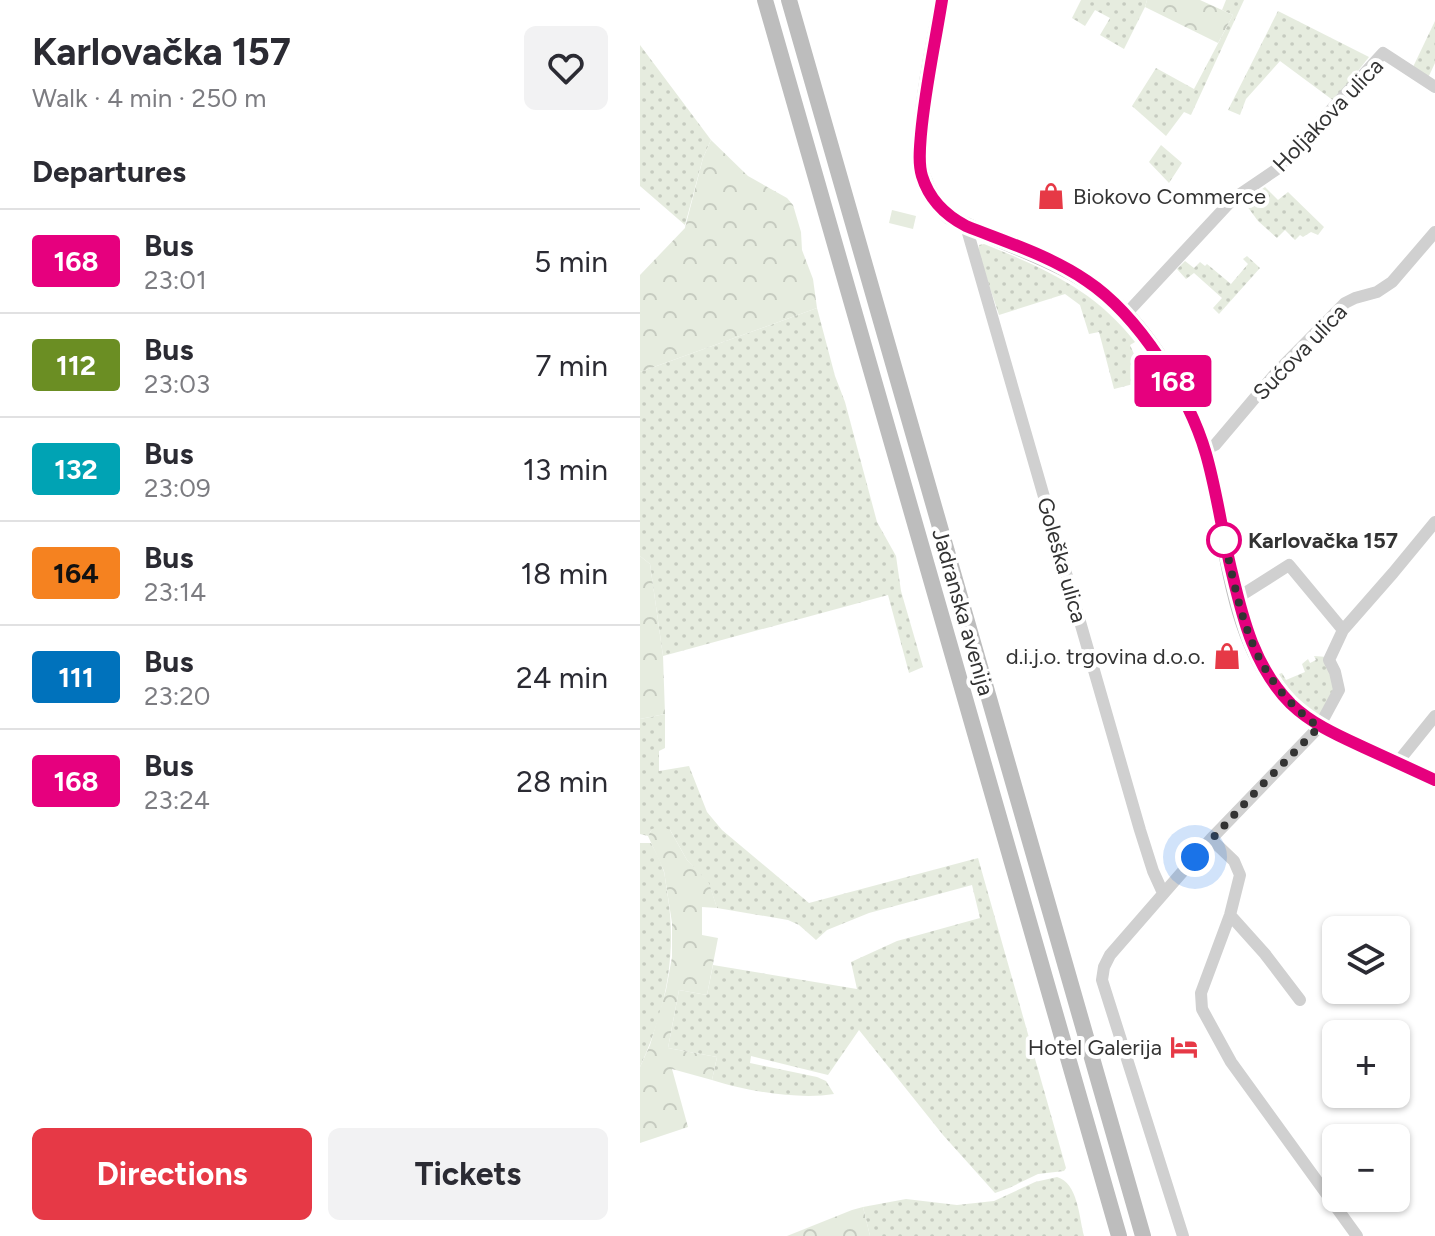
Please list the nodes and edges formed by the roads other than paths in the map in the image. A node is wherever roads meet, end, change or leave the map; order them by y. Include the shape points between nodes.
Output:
1 (765, 0) edge
2 (789, 0) edge
3 (942, 0) edge
4 (1435, 87) edge
5 (966, 226) junction
6 (1435, 232) edge
7 (1126, 314) junction
8 (1205, 450) junction
9 (1435, 522) edge
10 (1237, 598) junction
11 (1343, 630) junction
12 (1435, 716) edge
13 (1319, 727) junction
14 (1397, 763) junction
15 (1435, 780) edge
16 (1211, 839) junction
17 (1163, 893) junction
18 (1230, 915) junction
19 (1300, 1000) dead end
20 (1119, 1236) edge
21 (1143, 1236) edge
22 (1183, 1236) edge
23 (1357, 1236) edge

1 - 20 main road, Jadranska avenija
2 - 21 main road, Jadranska avenija
3 - 5 main road via 923,112 922,176 939,207
4 - 7 street, Holjakova ulica via 1383,53 1277,169 1233,199
5 - 7 main road via 1063,267
5 - 17 street, Goleška ulica via 1140,830
6 - 8 street, Sućova ulica via 1385,288 1345,303
7 - 8 main road via 1169,374
8 - 10 main road
9 - 11 street
10 - 11 street via 1289,565
10 - 13 main road via 1266,672 1290,703
11 - 13 street via 1330,656 1339,690
12 - 14 street
13 - 14 main road
13 - 16 street
14 - 15 main road
16 - 17 street
16 - 18 street via 1234,861 1240,875
17 - 22 street via 1110,955 1102,980
18 - 19 street
18 - 23 street via 1201,993 1202,1009 1231,1062

